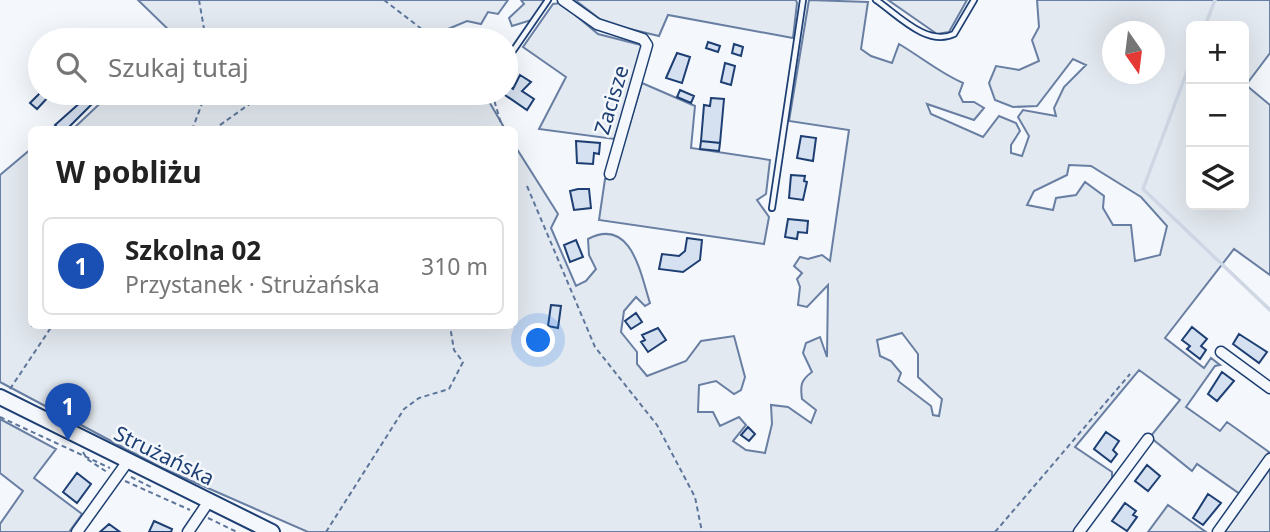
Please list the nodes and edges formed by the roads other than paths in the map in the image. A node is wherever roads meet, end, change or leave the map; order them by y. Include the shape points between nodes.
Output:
1 (548, 0) edge
2 (563, 0) edge
3 (803, 0) edge
4 (876, 0) edge
5 (974, 0) edge
6 (518, 44) edge
7 (610, 174) dead end
8 (772, 208) dead end
9 (1221, 352) dead end
10 (1270, 388) edge
11 (2, 398) edge
12 (1148, 439) dead end
13 (1270, 458) edge
14 (128, 461) junction
15 (209, 501) junction
16 (267, 531) edge
17 (77, 532) edge
18 (188, 532) edge
19 (1079, 532) edge
20 (1218, 532) edge

1 - 6 lane
2 - 7 street, Zacisze via 597,24 643,39 648,51
3 - 8 lane
4 - 5 lane via 927,35 941,38 954,34
9 - 10 street
11 - 14 main road, Strużańska
12 - 19 street
13 - 20 street
14 - 15 main road, Strużańska
14 - 17 street
15 - 16 main road, Strużańska
15 - 18 street

